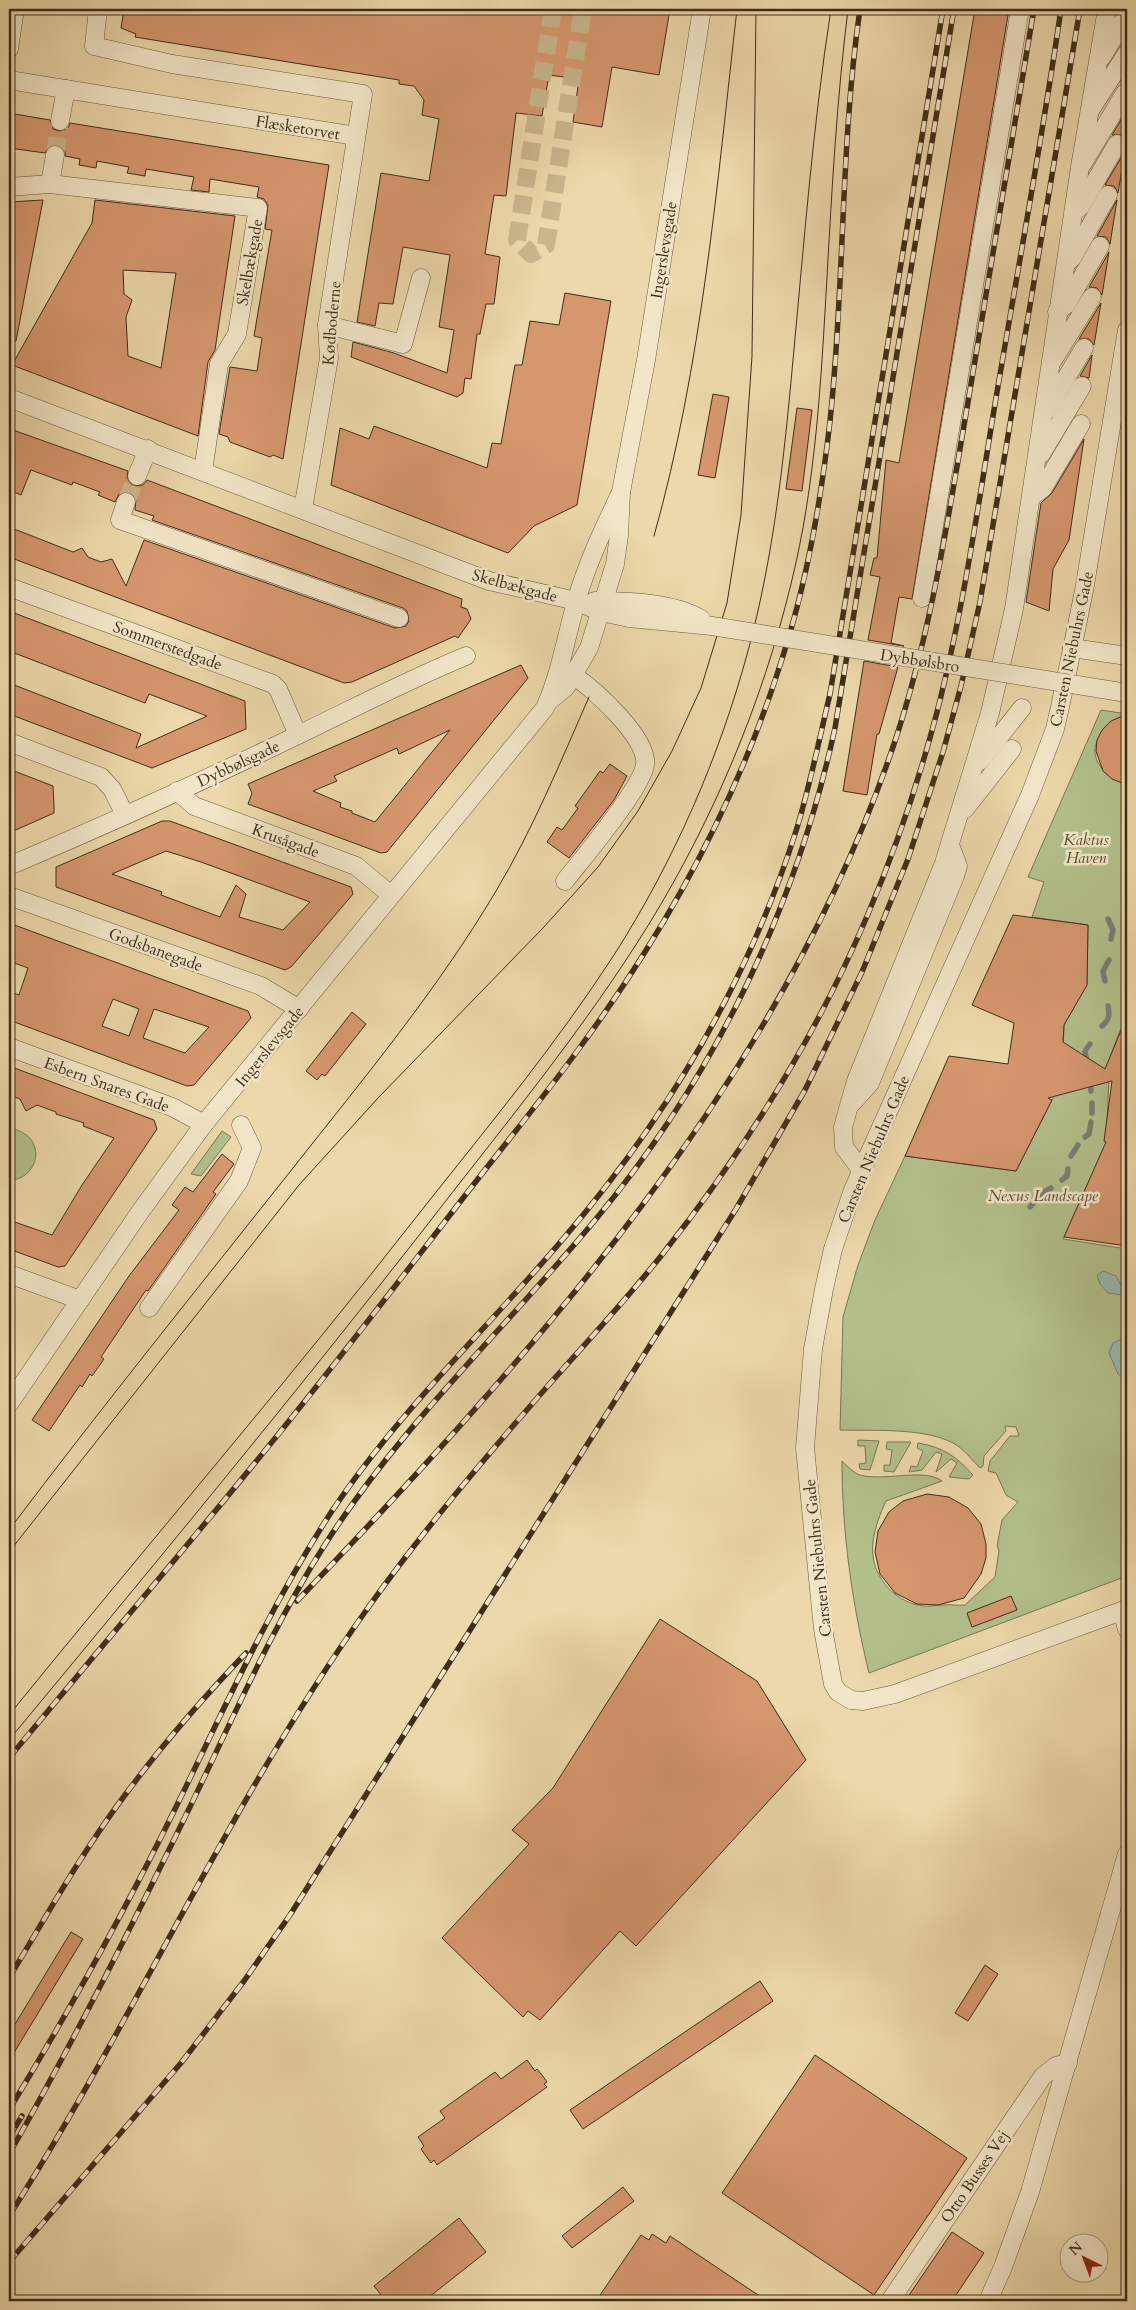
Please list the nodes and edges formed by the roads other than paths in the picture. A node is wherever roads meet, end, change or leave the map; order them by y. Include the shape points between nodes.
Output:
1 (98, 9) edge
2 (702, 9) edge
3 (1020, 9) edge
4 (1107, 9) edge
5 (1127, 15) edge
6 (12, 19) edge
7 (9, 49) edge
8 (1127, 53) edge
9 (1096, 64) junction
10 (9, 80) edge
11 (66, 89) junction
12 (1126, 93) dead end
13 (1089, 112) junction
14 (60, 121) tunnel mouth
15 (356, 136) junction
16 (1117, 144) dead end
17 (55, 155) tunnel mouth
18 (1080, 167) junction
19 (50, 184) junction
20 (9, 187) edge
21 (1108, 196) dead end
22 (1073, 214) junction
23 (1100, 246) dead end
24 (1065, 265) junction
25 (422, 278) dead end
26 (1092, 297) dead end
27 (1057, 312) junction
28 (327, 325) junction
29 (1127, 330) edge
30 (1084, 348) dead end
31 (1050, 363) junction
32 (1082, 386) dead end
33 (9, 398) edge
34 (1044, 412) junction
35 (1081, 424) dead end
36 (148, 449) junction
37 (1038, 457) junction
38 (203, 471) junction
39 (136, 476) tunnel mouth
40 (621, 492) junction
41 (1031, 497) junction
42 (126, 502) tunnel mouth
43 (303, 509) junction
44 (9, 587) edge
45 (922, 598) dead end
46 (576, 601) junction
47 (602, 607) junction
48 (399, 618) dead end
49 (1072, 648) junction
50 (466, 656) dead end
51 (1127, 656) edge
52 (574, 676) junction
53 (1127, 693) edge
54 (548, 702) junction
55 (1022, 708) dead end
56 (298, 735) junction
57 (9, 742) edge
58 (1012, 749) dead end
59 (973, 769) junction
60 (177, 791) junction
61 (124, 815) junction
62 (958, 817) junction
63 (9, 866) edge
64 (565, 881) dead end
65 (391, 895) junction
66 (9, 896) edge
67 (300, 1008) junction
68 (9, 1047) edge
69 (204, 1124) junction
70 (241, 1125) dead end
71 (862, 1170) junction
72 (9, 1274) edge
73 (80, 1300) junction
74 (149, 1308) dead end
75 (9, 1404) edge
76 (1124, 1610) edge
77 (1127, 1630) edge
78 (1127, 1854) edge
79 (1068, 2063) junction
80 (890, 2301) edge
81 (988, 2301) edge

1 - 15 street, Flæsketorvet via 94,46 172,64 363,94
2 - 40 street, Ingerslevsgade via 646,360
3 - 45 street
4 - 9 street
5 - 9 street
6 - 7 street
8 - 13 street
9 - 13 street
10 - 11 street, Flæsketorvet
11 - 14 street
11 - 15 street, Flæsketorvet
12 - 18 street
13 - 18 street
15 - 28 street, Kødboderne
16 - 22 street via 1081,206
17 - 19 street
18 - 22 street
19 - 20 street, Skelbækgade
19 - 38 street, Skelbækgade via 258,208 237,334 218,364
21 - 24 street
22 - 24 street
23 - 27 street via 1066,305
24 - 27 street
25 - 28 street via 403,344
26 - 31 street
27 - 31 street
28 - 43 street, Kødboderne via 329,358
29 - 49 street, Carsten Niebuhrs Gade
30 - 34 street
31 - 34 street
32 - 37 street
33 - 36 street, Skelbækgade
34 - 37 street
35 - 41 street via 1043,488
36 - 38 street, Skelbækgade
36 - 39 street
37 - 41 street
38 - 43 street, Skelbækgade
40 - 46 street, Ingerslevsgade via 594,550
40 - 47 street, Ingerslevsgade via 615,564
41 - 59 street via 1014,609 990,713
42 - 48 street via 120,520
43 - 46 street, Skelbækgade via 489,581
44 - 56 street, Sommerstedgade via 273,684
46 - 47 street, Dybbølsbro
46 - 54 street, Ingerslevsgade via 563,659
47 - 52 street, Ingerslevsgade via 589,648
47 - 53 street, Dybbølsbro, bridge via 629,618 712,626
49 - 51 street
49 - 71 street, Carsten Niebuhrs Gade via 1054,729 1030,795
50 - 56 street, Dybbølsgade
52 - 54 street, Ingerslevsgade
52 - 64 street via 604,702 638,740 646,764 638,783
54 - 65 street, Ingerslevsgade via 532,726
55 - 59 street
56 - 60 street, Dybbølsgade
57 - 61 street via 102,777 112,789
58 - 62 street
59 - 62 street
60 - 61 street, Dybbølsgade
60 - 65 street, Krusågade via 194,806 356,866
61 - 63 street, Dybbølsgade
62 - 71 street via 950,845 856,1081 843,1127 844,1148
65 - 67 street, Ingerslevsgade
66 - 67 street, Godsbanegade via 261,986
67 - 69 street, Ingerslevsgade
68 - 69 street, Esbern Snares Gade via 172,1107
69 - 73 street, Ingerslevsgade
70 - 74 street via 252,1148 238,1181
71 - 76 street, Carsten Niebuhrs Gade via 833,1250 824,1289 813,1349 805,1448 823,1629 833,1684 838,1692 851,1700 863,1701 895,1694
72 - 73 street
73 - 75 street, Ingerslevsgade
76 - 77 street
78 - 79 street
79 - 80 street, Otto Busses Vej via 1056,2066 1043,2076
79 - 81 street via 1020,2224

